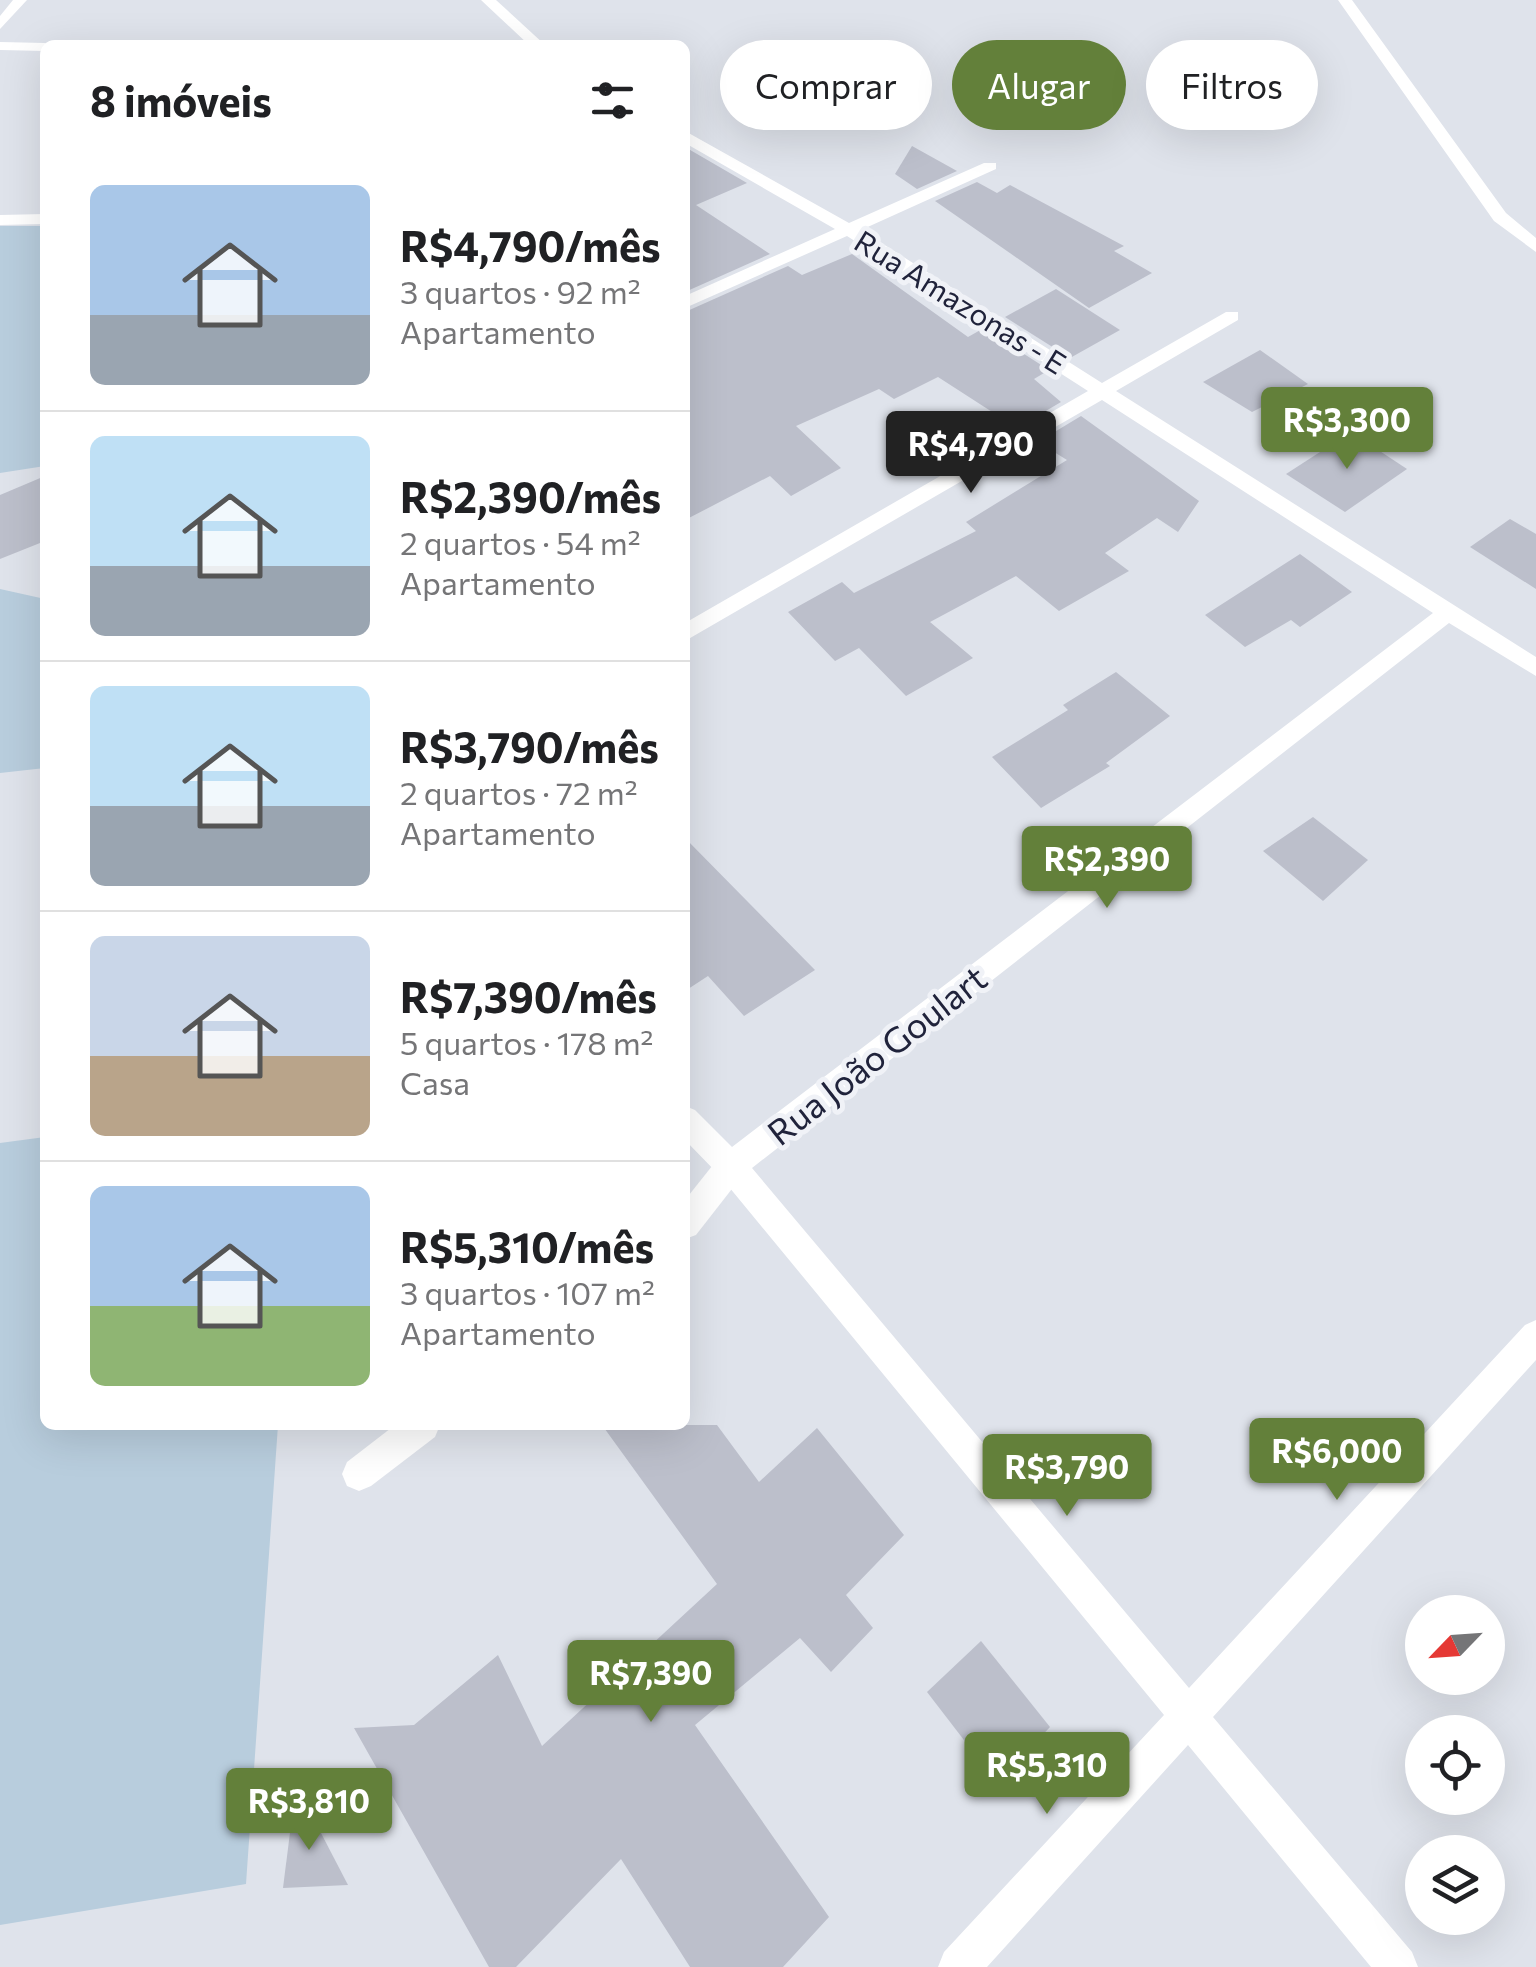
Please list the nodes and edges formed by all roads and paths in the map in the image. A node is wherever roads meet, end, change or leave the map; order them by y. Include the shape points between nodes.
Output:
1 (20, 0) edge
2 (488, 0) edge
3 (1345, 0) edge
4 (0, 26) edge
5 (532, 40) edge
6 (0, 46) edge
7 (40, 47) edge
8 (690, 139) edge
9 (990, 166) dead end
10 (40, 218) edge
11 (0, 220) edge
12 (850, 230) junction
13 (1536, 247) edge
14 (690, 301) edge
15 (1232, 316) dead end
16 (1102, 391) junction
17 (1449, 612) junction
18 (690, 630) edge
19 (1536, 668) edge
20 (690, 1125) edge
21 (731, 1166) junction
22 (690, 1218) edge
23 (1536, 1336) edge
24 (416, 1430) edge
25 (359, 1474) dead end
26 (1186, 1714) junction
27 (959, 1967) edge
28 (1396, 1967) edge

1 - 4 street
2 - 5 street
3 - 13 street via 1500,217
6 - 7 street
8 - 12 street, Rua Amazonas - E
9 - 12 street
10 - 11 street
12 - 14 street
12 - 16 street, Rua Amazonas - E
15 - 16 street
16 - 17 street, Rua Amazonas - E
16 - 18 street
17 - 19 street, Rua Amazonas - E
17 - 21 street, Rua João Goulart
20 - 21 street
21 - 22 street, Rua João Goulart
21 - 26 street
23 - 26 street
24 - 25 street
26 - 27 street
26 - 28 street

